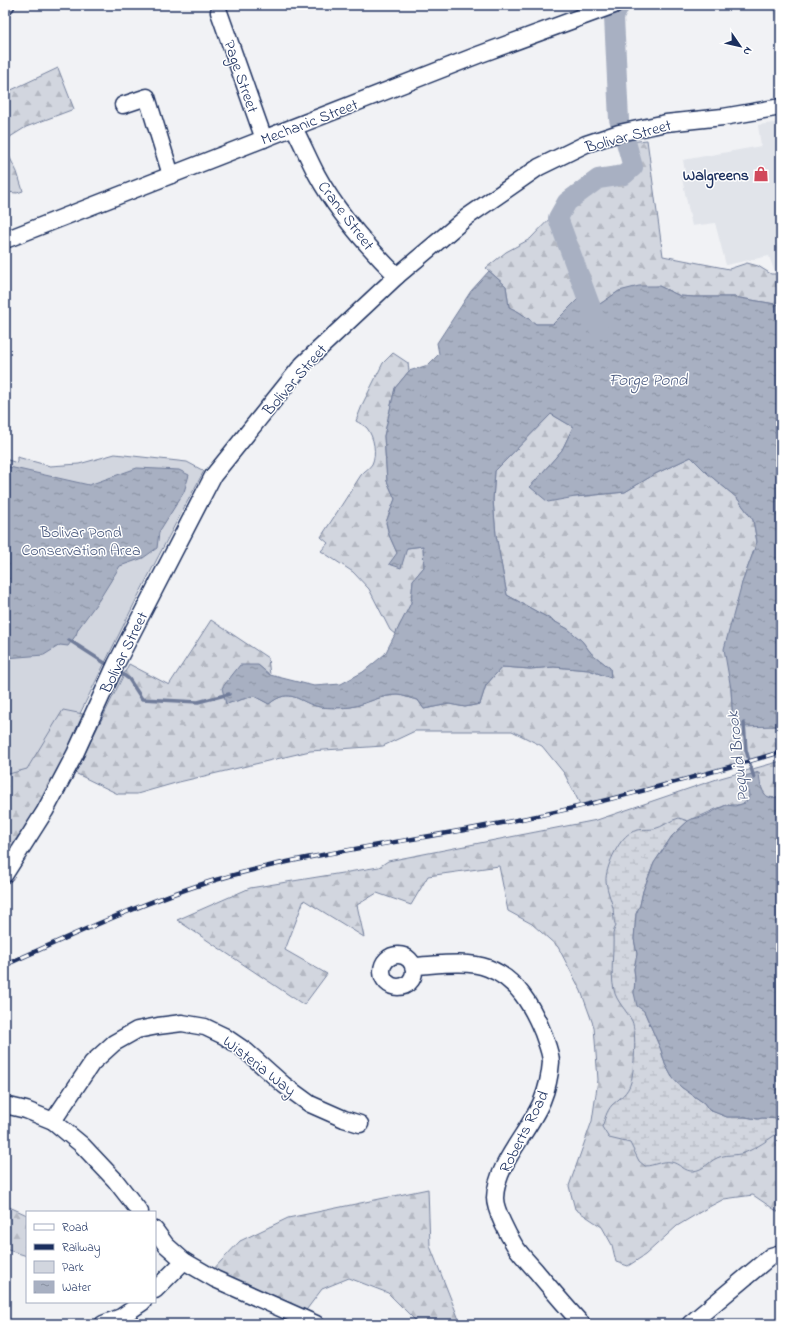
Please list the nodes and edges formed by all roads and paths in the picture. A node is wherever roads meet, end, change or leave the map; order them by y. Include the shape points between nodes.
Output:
1 (613, 5) edge
2 (579, 11) edge
3 (219, 12) dead end
4 (123, 105) dead end
5 (781, 107) edge
6 (294, 128) junction
7 (264, 139) junction
8 (171, 175) junction
9 (5, 240) edge
10 (397, 276) junction
11 (5, 874) edge
12 (413, 966) dead end
13 (5, 1105) edge
14 (53, 1121) junction
15 (360, 1124) dead end
16 (139, 1211) edge
17 (156, 1231) edge
18 (781, 1253) edge
19 (184, 1261) junction
20 (156, 1289) edge
21 (142, 1303) edge
22 (103, 1324) edge
23 (316, 1324) edge
24 (582, 1324) edge
25 (690, 1324) edge

1 - 2 street, Mechanic Street
2 - 6 street, Mechanic Street via 478,55
3 - 7 street, Page Street
4 - 8 street via 147,97
5 - 10 street, Bolivar Street via 666,123 619,133 586,144 539,167 467,217
6 - 7 street, Mechanic Street
6 - 10 street, Crane Street via 317,175 336,205
7 - 8 street, Mechanic Street
8 - 9 street, Mechanic Street
10 - 11 street, Bolivar Street via 303,364 214,476 114,668 46,811
12 - 24 street, Roberts Road via 466,964 486,968 501,974 514,984 535,1014 548,1046 551,1062 548,1082 533,1120 500,1173 495,1198 498,1212 515,1246
13 - 14 street
14 - 15 street, Wisteria Way via 92,1062 114,1043 137,1030 182,1023 205,1027 224,1036 310,1104
14 - 16 street via 82,1145 115,1180
17 - 19 street via 166,1245
18 - 25 street via 770,1256
19 - 20 street
19 - 23 street via 215,1279
21 - 22 street via 121,1317

